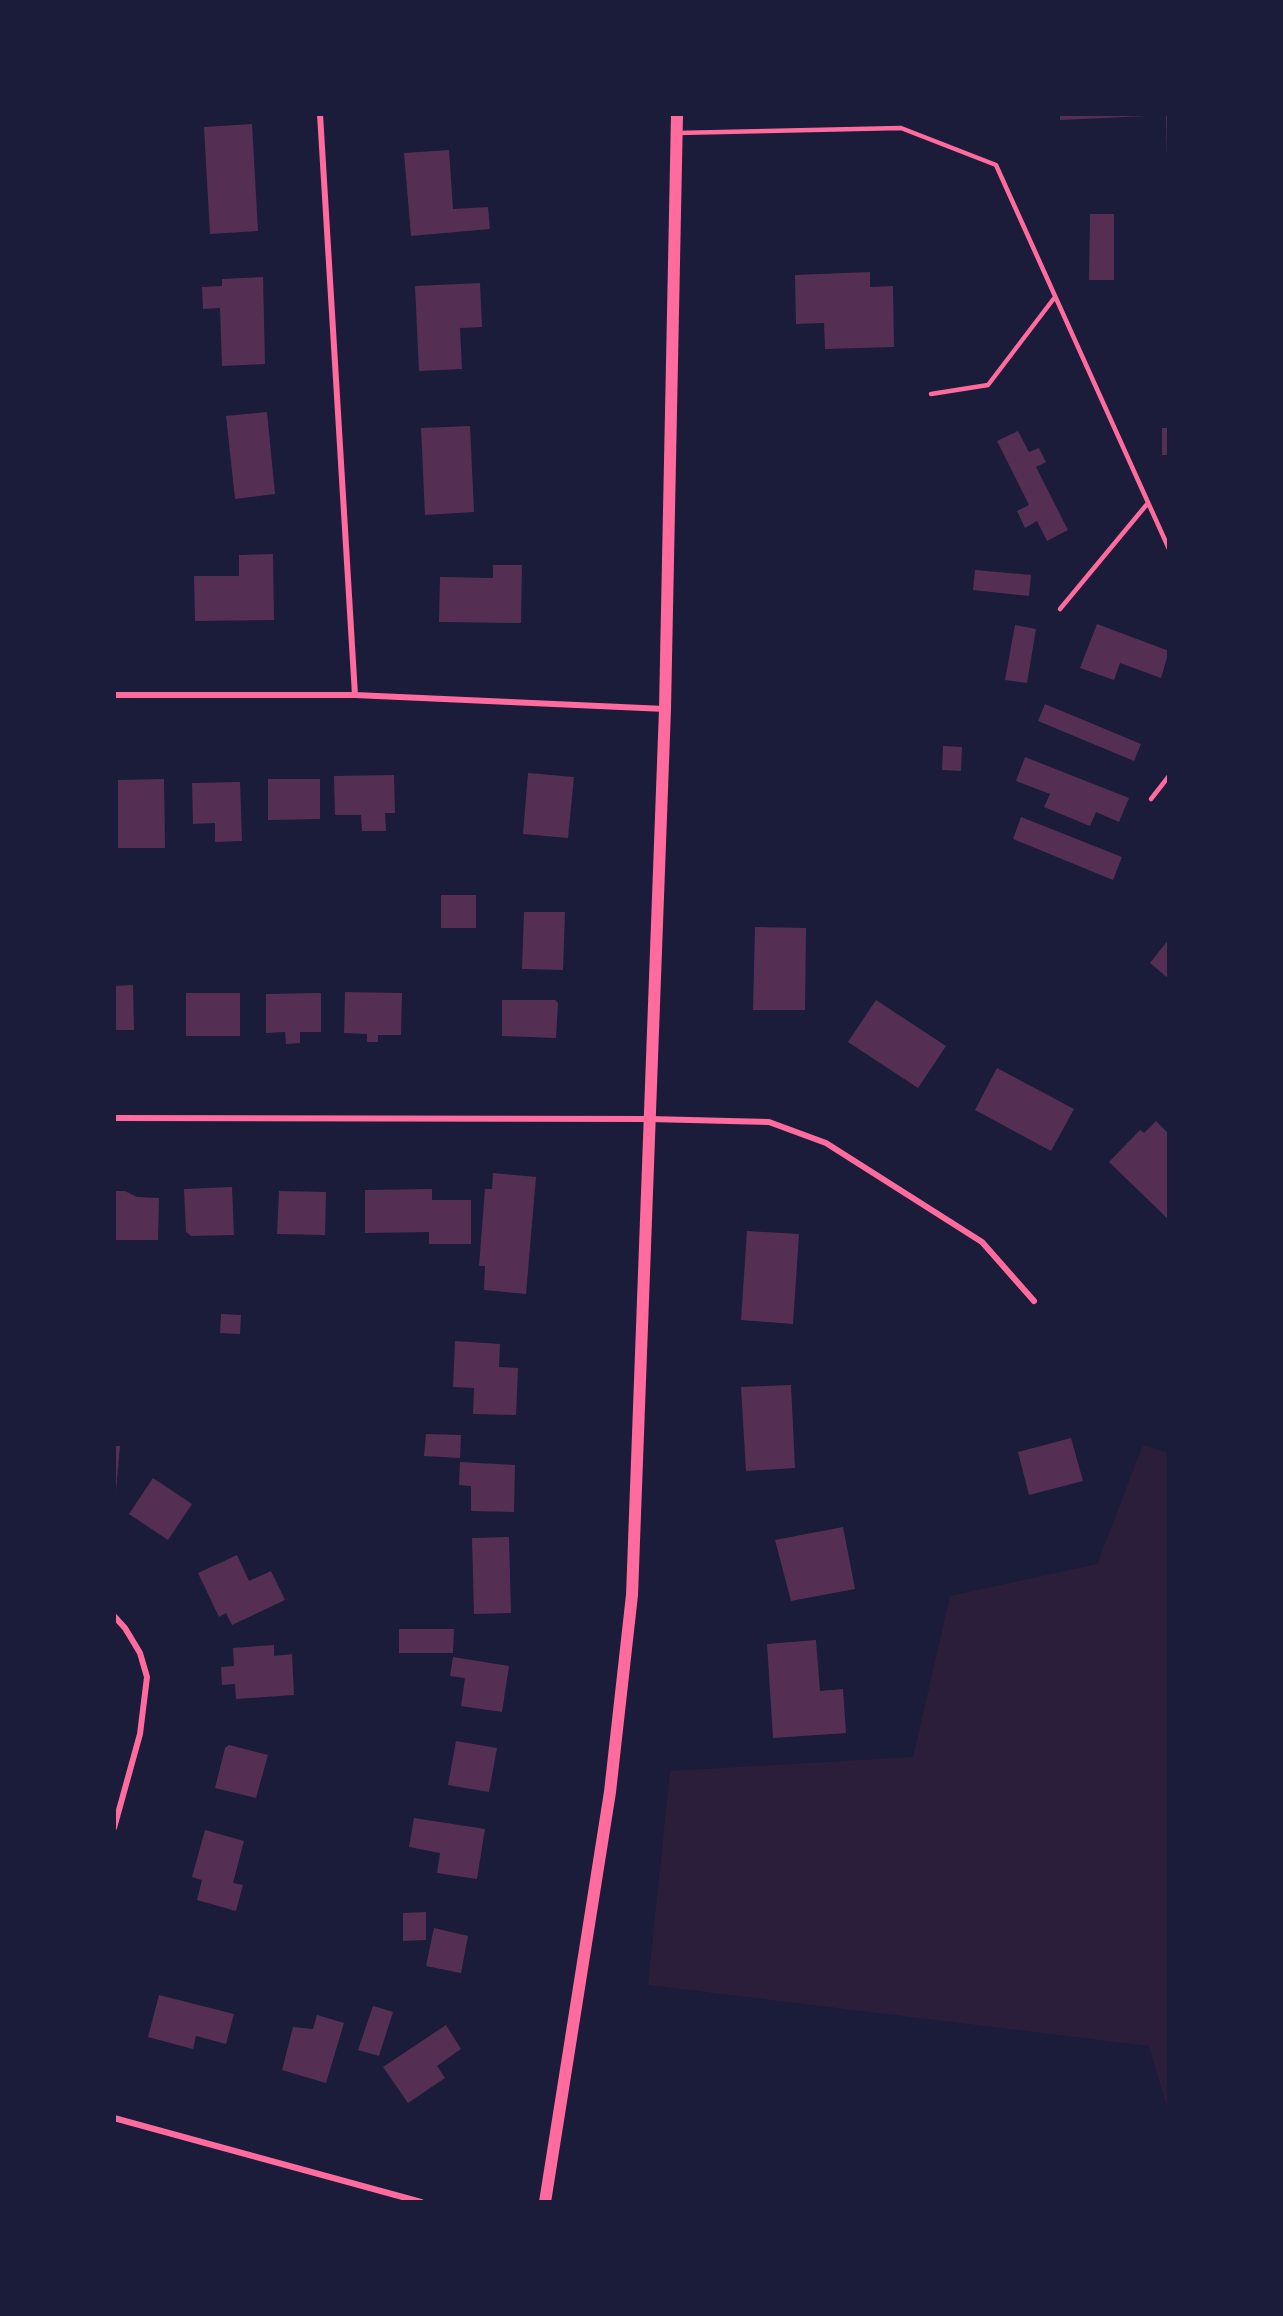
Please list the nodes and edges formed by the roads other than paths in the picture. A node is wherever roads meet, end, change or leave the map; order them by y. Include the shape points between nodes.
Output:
1 (320, 114) edge
2 (677, 114) edge
3 (677, 133) junction
4 (1055, 297) junction
5 (931, 394) dead end
6 (1148, 503) junction
7 (1169, 549) edge
8 (1060, 609) dead end
9 (114, 695) edge
10 (355, 695) junction
11 (665, 709) junction
12 (1169, 776) edge
13 (1151, 800) dead end
14 (114, 1118) edge
15 (650, 1119) junction
16 (1034, 1301) dead end
17 (114, 1616) edge
18 (114, 1828) edge
19 (114, 2118) edge
20 (422, 2202) edge
21 (545, 2202) edge

1 - 10 street
2 - 3 main road
3 - 4 lane via 901,128 996,165
3 - 11 main road
4 - 5 lane via 988,385
4 - 6 lane
6 - 7 lane
6 - 8 lane
9 - 10 street
10 - 11 street
11 - 15 main road
12 - 13 lane
14 - 15 street
15 - 16 street via 769,1122 826,1143 982,1242
15 - 21 main road via 632,1595 610,1792
17 - 18 street via 140,1653 147,1677 140,1734
19 - 20 street

